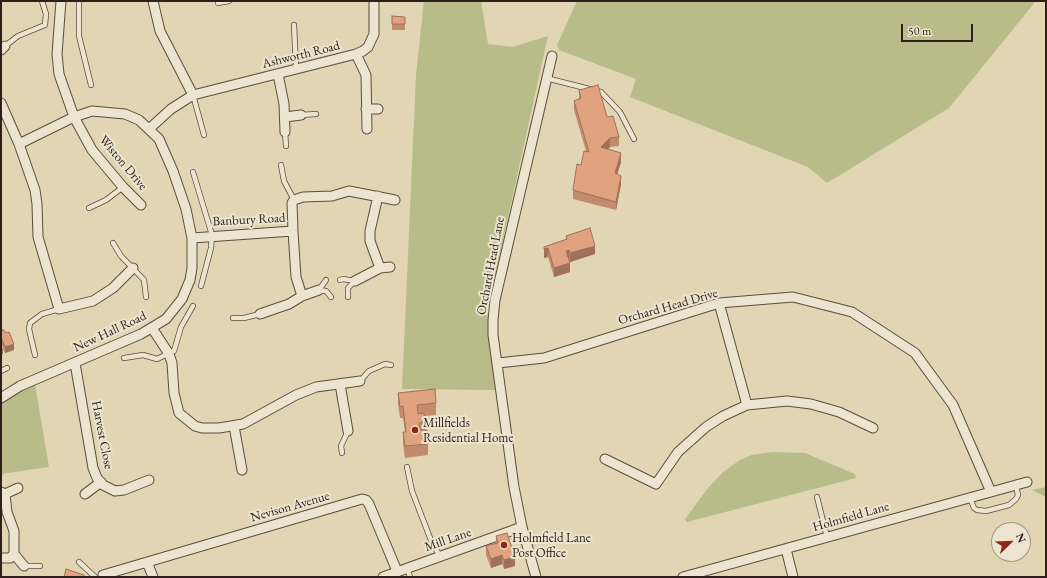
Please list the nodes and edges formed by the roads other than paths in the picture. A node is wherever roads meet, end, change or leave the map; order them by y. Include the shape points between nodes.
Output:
1 (42, 1) edge
2 (61, 1) edge
3 (78, 1) edge
4 (154, 1) edge
5 (229, 1) edge
6 (374, 1) edge
7 (218, 3) dead end
8 (294, 25) dead end
9 (3, 48) edge
10 (356, 54) junction
11 (552, 56) dead end
12 (296, 69) junction
13 (278, 74) junction
14 (546, 78) junction
15 (91, 85) dead end
16 (193, 95) junction
17 (1, 103) edge
18 (366, 109) junction
19 (378, 109) dead end
20 (316, 114) dead end
21 (301, 115) joint
22 (74, 117) junction
23 (285, 117) junction
24 (150, 129) junction
25 (367, 129) dead end
26 (285, 132) joint
27 (204, 135) dead end
28 (634, 139) dead end
29 (19, 144) junction
30 (286, 146) dead end
31 (281, 165) dead end
32 (193, 172) dead end
33 (123, 187) junction
34 (378, 196) junction
35 (294, 200) junction
36 (395, 200) dead end
37 (141, 205) dead end
38 (89, 208) dead end
39 (293, 231) junction
40 (212, 235) junction
41 (192, 238) junction
42 (113, 243) dead end
43 (390, 266) dead end
44 (133, 268) junction
45 (380, 268) junction
46 (326, 280) dead end
47 (340, 280) dead end
48 (355, 281) junction
49 (201, 286) dead end
50 (319, 290) junction
51 (302, 296) junction
52 (146, 297) dead end
53 (348, 297) dead end
54 (331, 298) dead end
55 (719, 303) junction
56 (194, 306) dead end
57 (58, 309) junction
58 (260, 314) joint
59 (233, 318) dead end
60 (152, 328) junction
61 (169, 354) junction
62 (35, 356) dead end
63 (124, 358) dead end
64 (75, 363) junction
65 (498, 363) junction
66 (391, 365) dead end
67 (7, 368) dead end
68 (1, 371) edge
69 (360, 381) joint
70 (340, 384) junction
71 (1, 398) edge
72 (747, 405) junction
73 (234, 426) junction
74 (873, 428) dead end
75 (348, 431) joint
76 (342, 453) dead end
77 (605, 459) dead end
78 (407, 467) dead end
79 (242, 470) dead end
80 (149, 480) dead end
81 (101, 482) junction
82 (1026, 482) dead end
83 (1016, 485) junction
84 (18, 488) dead end
85 (991, 492) junction
86 (3, 493) edge
87 (85, 494) dead end
88 (817, 497) dead end
89 (970, 498) junction
90 (522, 527) junction
91 (827, 537) junction
92 (786, 549) junction
93 (14, 554) junction
94 (440, 556) junction
95 (1, 558) edge
96 (79, 562) dead end
97 (148, 562) junction
98 (24, 566) joint
99 (40, 566) dead end
100 (408, 568) junction
101 (397, 571) junction
102 (99, 576) edge
103 (153, 577) edge
104 (383, 577) edge
105 (410, 577) edge
106 (536, 577) edge
107 (683, 577) edge
108 (793, 577) edge

1 - 9 lane via 46,14 45,25 18,36
2 - 22 street via 57,54 59,74
3 - 15 lane via 79,36
4 - 16 street via 160,31
5 - 7 lane
6 - 10 street, Ashworth Road via 374,34 368,47
8 - 12 lane
10 - 12 street, Ashworth Road
10 - 18 street via 366,75
11 - 14 street, Orchard Head Lane
12 - 13 street, Ashworth Road
13 - 16 street, Ashworth Road
13 - 23 street
14 - 28 lane via 601,92 620,112
14 - 65 street, Orchard Head Lane via 495,300 493,335
16 - 24 street, Ashworth Road via 166,113
16 - 27 lane
17 - 29 street
18 - 19 street
18 - 25 street
20 - 21 lane
21 - 23 street
22 - 24 street, New Hall Road via 92,111 125,114 139,120
22 - 29 street, New Hall Road
22 - 33 street, Wiston Drive via 92,150
23 - 26 street
24 - 41 street, New Hall Road via 159,139 173,171 186,209
26 - 30 lane
29 - 57 street via 35,190 38,237
31 - 35 lane via 284,181
32 - 40 lane
33 - 37 street, Wiston Drive
33 - 38 lane via 106,200
34 - 35 street, Banbury Road via 349,191 332,196
34 - 36 street, Banbury Road
34 - 45 street via 370,236
35 - 39 street, Banbury Road
39 - 40 street, Banbury Road
39 - 51 street via 296,277
40 - 41 street, Banbury Road
40 - 49 lane
41 - 60 street, New Hall Road via 192,268 186,290 166,319
42 - 44 lane
43 - 45 street
44 - 52 lane via 144,280
44 - 57 street via 102,296 83,305
45 - 48 street
46 - 50 lane
47 - 48 lane
48 - 53 lane via 348,288
50 - 51 street
50 - 54 lane via 326,291
51 - 58 street via 289,304
55 - 65 street, Orchard Head Drive via 544,358
55 - 72 street
55 - 85 street, Orchard Head Drive via 793,297 852,312 916,353 953,404
56 - 61 lane via 181,327 174,350
57 - 62 lane via 42,314 30,323
58 - 59 lane
60 - 61 street
60 - 64 street, New Hall Road
61 - 63 lane via 158,359 143,355
61 - 73 street via 179,413 195,426 202,428
64 - 71 street, New Hall Road via 20,386
64 - 81 street, Harvest Close via 94,468
65 - 90 street, Orchard Head Lane via 514,487
66 - 69 lane via 385,364 369,371
67 - 68 lane
69 - 70 street
70 - 73 street via 316,387 296,395 256,418
70 - 75 street
72 - 74 street via 787,401 810,404 839,412
72 - 77 street via 706,427 678,452 656,484
73 - 79 street
75 - 76 lane via 341,446
78 - 94 lane via 412,491 432,543
80 - 81 street, Harvest Close via 115,491
81 - 87 street
82 - 83 street, Holmfield Lane
83 - 85 street, Holmfield Lane
83 - 89 lane via 1018,495 1009,505 986,511 977,510
84 - 86 street
85 - 89 street, Holmfield Lane
86 - 93 street via 14,532
88 - 91 lane
89 - 91 street, Holmfield Lane
90 - 94 street, Mill Lane
90 - 106 street, Orchard Head Lane
91 - 92 street, Holmfield Lane
92 - 107 street, Holmfield Lane
92 - 108 street
93 - 95 street via 10,558
93 - 98 street
94 - 100 street, Mill Lane
96 - 102 lane
97 - 101 street, Nevison Avenue via 362,499 369,504
97 - 102 street, Nevison Avenue
97 - 103 street
98 - 99 lane
100 - 101 street, Mill Lane
100 - 105 lane
101 - 104 street, Mill Lane

